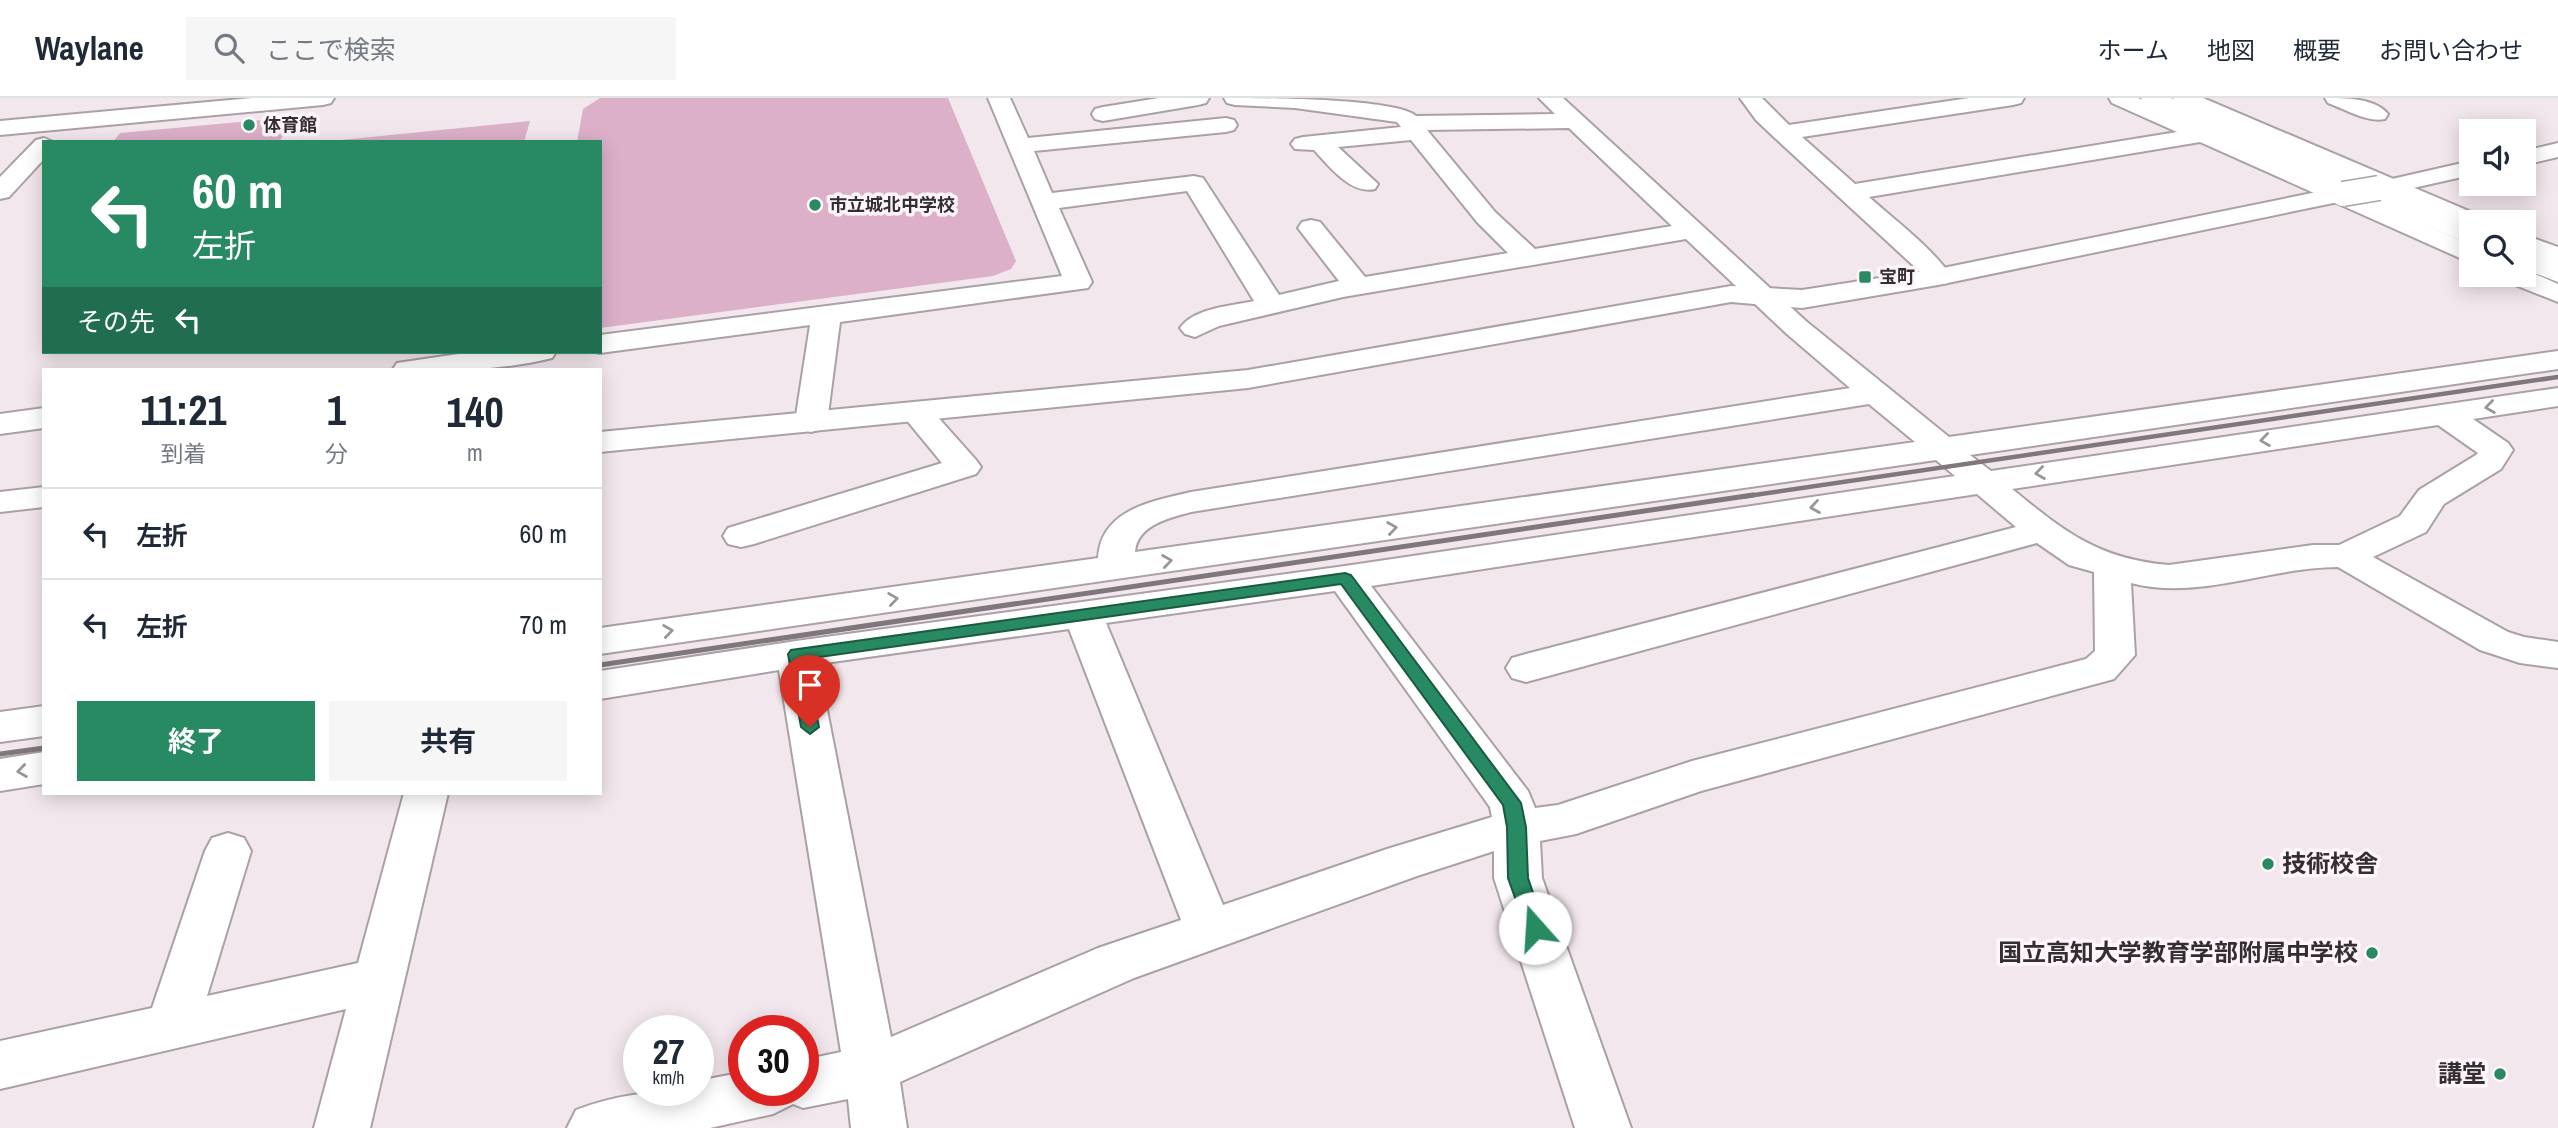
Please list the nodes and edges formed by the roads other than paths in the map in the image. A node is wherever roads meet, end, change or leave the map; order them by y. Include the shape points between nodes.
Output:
1 (93, 98) edge
2 (164, 98) edge
3 (323, 98) edge
4 (999, 98) edge
5 (1198, 98) edge
6 (1235, 98) edge
7 (1550, 98) edge
8 (1751, 98) edge
9 (2012, 98) edge
10 (2120, 98) edge
11 (2152, 98) edge
12 (2184, 98) edge
13 (2336, 98) edge
14 (288, 100) edge
15 (1103, 114) dead end
16 (2377, 114) dead end
17 (134, 116) junction
18 (1575, 121) junction
19 (1226, 125) dead end
20 (0, 128) edge
21 (1414, 128) junction
22 (51, 133) edge
23 (1783, 133) junction
24 (2201, 135) junction
25 (42, 143) edge
26 (1018, 146) junction
27 (2556, 152) edge
28 (2536, 156) edge
29 (2459, 171) edge
30 (1366, 184) dead end
31 (2383, 187) junction
32 (0, 192) edge
33 (1848, 193) junction
34 (2339, 195) junction
35 (1043, 202) junction
36 (2459, 216) edge
37 (1311, 228) dead end
38 (1692, 230) junction
39 (2459, 232) edge
40 (2536, 248) edge
41 (2459, 250) edge
42 (2558, 257) edge
43 (1529, 258) junction
44 (2536, 265) edge
45 (2558, 274) edge
46 (1938, 277) junction
47 (2536, 284) edge
48 (1359, 288) junction
49 (2558, 293) edge
50 (1762, 296) junction
51 (1271, 305) junction
52 (826, 314) junction
53 (1195, 328) dead end
54 (602, 344) edge
55 (525, 354) edge
56 (2558, 360) edge
57 (416, 368) edge
58 (1877, 393) junction
59 (2558, 397) edge
60 (916, 412) junction
61 (2444, 414) junction
62 (42, 418) edge
63 (811, 422) junction
64 (0, 424) edge
65 (602, 442) edge
66 (1945, 448) junction
67 (1984, 482) junction
68 (42, 497) edge
69 (0, 502) edge
70 (2042, 531) junction
71 (741, 536) dead end
72 (2345, 556) junction
73 (2112, 567) junction
74 (1116, 568) junction
75 (1345, 578) junction
76 (1083, 615) junction
77 (602, 641) edge
78 (796, 654) junction
79 (2558, 655) edge
80 (1526, 668) dead end
81 (602, 685) edge
82 (42, 721) edge
83 (0, 727) edge
84 (42, 768) edge
85 (0, 775) edge
86 (425, 795) edge
87 (1517, 827) junction
88 (228, 851) dead end
89 (1209, 929) junction
90 (379, 980) junction
91 (172, 1027) junction
92 (0, 1065) edge
93 (872, 1070) junction
94 (819, 1081) edge
95 (728, 1100) edge
96 (342, 1128) edge
97 (595, 1128) edge
98 (879, 1128) edge
99 (1603, 1128) edge

1 - 22 street
2 - 17 street
3 - 14 street
4 - 26 street
5 - 15 street
6 - 21 street via 1397,114
7 - 18 street
8 - 23 street
9 - 23 street
10 - 24 street
11 - 39 street
12 - 31 street
13 - 16 street
14 - 17 street
17 - 22 street
18 - 21 street
18 - 38 street
19 - 26 street
20 - 22 street
21 - 30 street via 1312,143
21 - 43 street via 1486,217
23 - 33 street
24 - 33 street
24 - 34 street
25 - 32 street
26 - 35 street
27 - 28 street
29 - 31 street
31 - 34 street, bridge
31 - 36 street
33 - 46 street
34 - 41 street
34 - 46 street
35 - 51 street via 1194,183
35 - 52 street via 1078,282
37 - 48 street
38 - 43 street
38 - 50 street
40 - 42 street
43 - 48 street
44 - 45 street
46 - 50 street via 1802,299
47 - 49 street
48 - 51 street
50 - 58 street
50 - 60 street via 1731,294 1248,379
51 - 53 street via 1209,320
52 - 54 street
52 - 63 street
55 - 57 street
56 - 66 street
58 - 66 street
58 - 74 street via 1191,502 1133,523 1118,540
59 -> 61 street
60 - 63 street
60 - 71 street via 964,467
61 -> 67 street
61 - 72 street via 2496,450 2489,462 2431,497 2413,524
62 - 64 street
63 - 65 street
66 - 67 street
74 -> 66 street
67 - 70 street
67 -> 75 street
68 - 69 street
70 - 73 street via 2082,557
70 - 80 street
72 - 73 street via 2313,556 2169,577
72 - 79 street via 2494,641
73 - 87 street via 2115,655 2100,669 1692,777 1560,822
77 -> 74 street
75 - 76 street
75 - 87 street via 1512,803
76 - 78 street
76 - 89 street
78 - 81 street
78 - 93 street
82 - 83 street
84 -> 85 street
86 - 90 street
87 - 89 street
87 - 99 street via 1518,878
88 - 91 street
89 - 93 street via 1116,962
90 - 91 street
90 - 96 street
91 - 92 street
93 - 94 street
93 - 98 street
95 - 97 street

